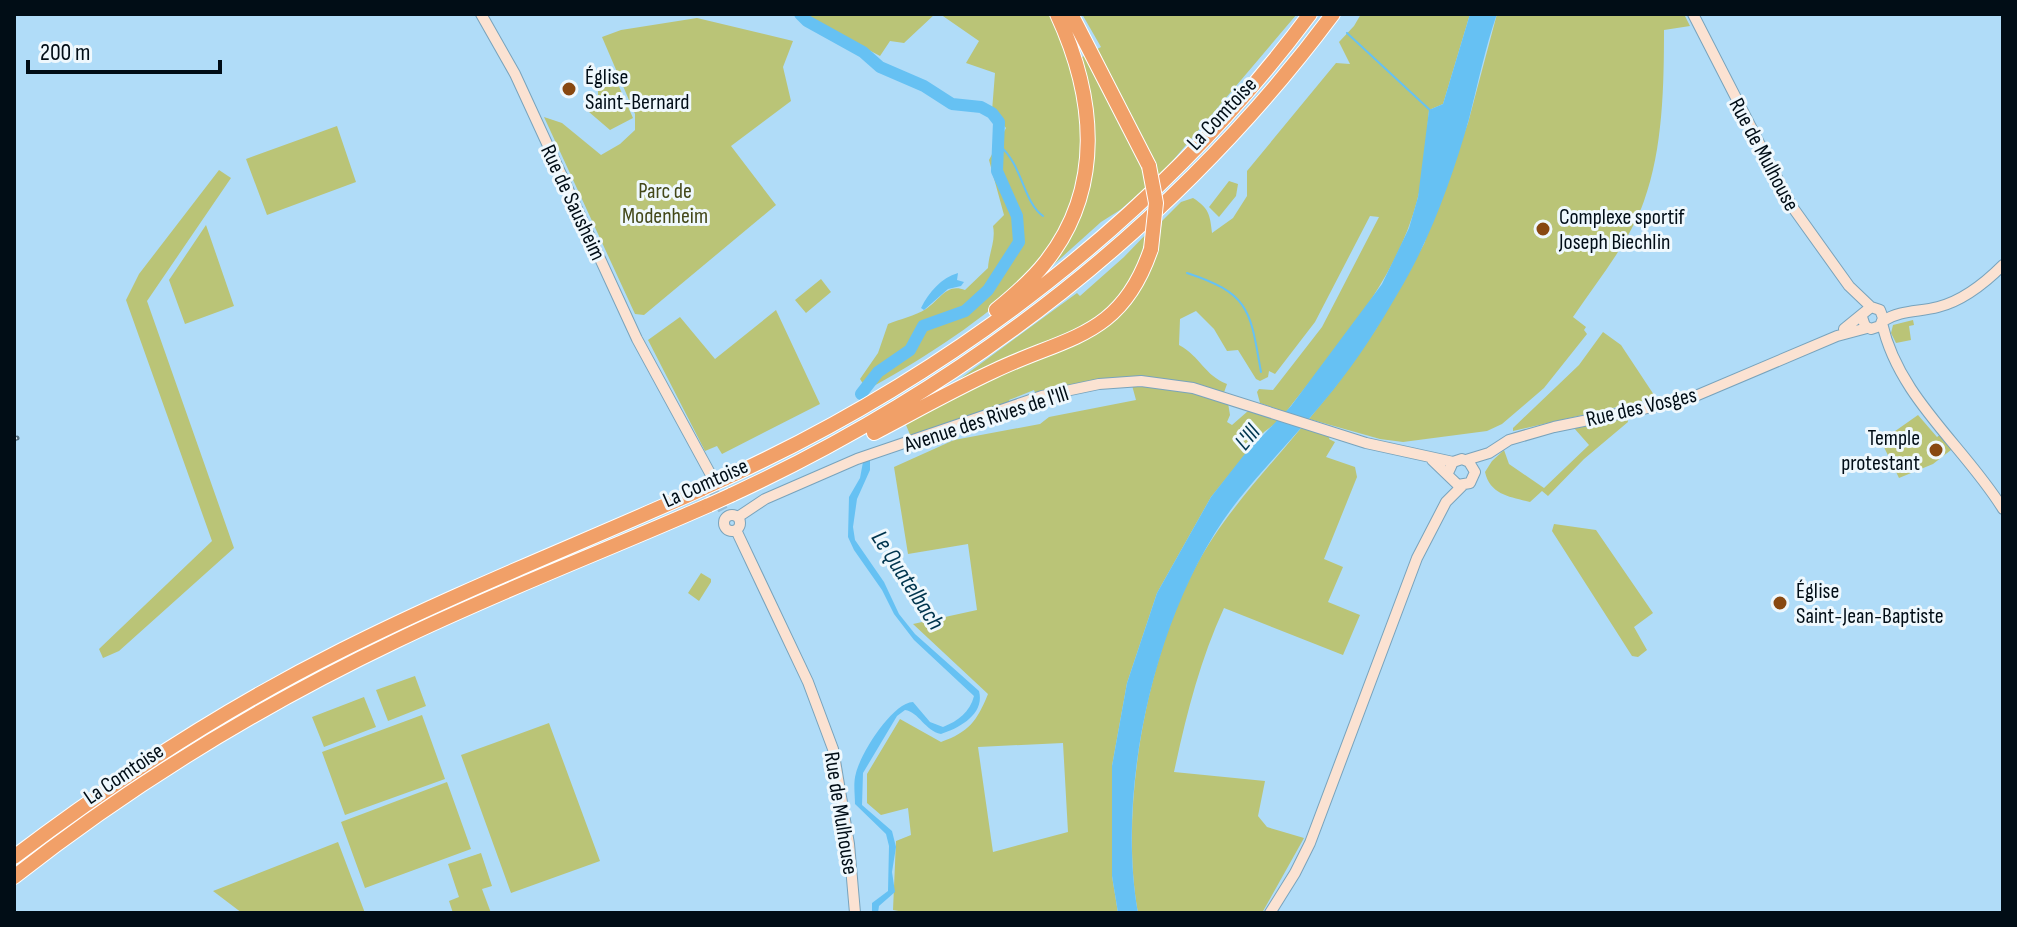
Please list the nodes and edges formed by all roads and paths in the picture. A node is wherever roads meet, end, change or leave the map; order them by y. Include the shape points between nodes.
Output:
1 (481, 14) edge
2 (1057, 14) edge
3 (1071, 14) edge
4 (1310, 14) edge
5 (1333, 14) edge
6 (1693, 14) edge
7 (2003, 265) edge
8 (1923, 309) junction
9 (1868, 311) junction
10 (1883, 322) junction
11 (1869, 328) junction
12 (1837, 336) junction
13 (1887, 344) junction
14 (910, 380) junction
15 (821, 452) junction
16 (1489, 453) junction
17 (1431, 459) junction
18 (1466, 460) junction
19 (1453, 462) junction
20 (1475, 472) junction
21 (711, 480) junction
22 (1454, 480) junction
23 (2003, 509) edge
24 (727, 510) junction
25 (14, 857) edge
26 (14, 877) edge
27 (855, 913) edge
28 (1270, 913) edge

1 - 21 main road, Rue de Sausheim via 515,74 632,329
2 - 14 highway via 1084,92 1088,141 1086,169 1068,223 1045,263
3 - 15 highway, bridge via 1149,166 1156,203 1151,249 1140,279 1106,319 1071,341 996,370 856,441
4 - 14 highway, La Comtoise via 1235,106 1132,211 1030,296
5 - 15 highway, La Comtoise via 1248,119 1095,267 972,360
6 - 9 main road, Rue de Mulhouse via 1791,205
7 - 8 main road, Rue des Vosges via 1956,300
8 - 9 main road, Rue des Vosges via 1913,305
8 - 10 main road, Rue des Vosges via 1896,313
9 - 10 main road via 1883,315
9 - 11 main road
9 - 12 main road, Rue des Vosges
10 - 11 main road, Rue des Vosges
10 - 13 main road
11 - 12 main road, Rue des Vosges
11 - 13 main road
12 - 16 main road, Rue des Vosges via 1686,400 1554,427 1509,440
13 - 23 main road via 1922,404
14 - 21 highway, La Comtoise via 803,441
15 - 24 highway, La Comtoise
16 - 18 main road, Rue des Vosges
16 - 20 main road, Rue des Vosges
17 - 19 main road, Avenue des Rives de l'Ill
17 - 22 main road, Avenue des Rives de l'Ill
17 - 24 main road, Avenue des Rives de l'Ill via 1193,388 1141,381 1099,384 1042,396
18 - 19 main road, Rue des Vosges
18 - 20 main road
19 - 22 main road, Rue des Vosges
20 - 22 main road, Rue des Vosges via 1470,483
21 - 25 highway, La Comtoise via 389,627 280,683 95,797
22 - 28 main road, Rue des Vosges via 1417,558 1310,843
24 - 26 highway, La Comtoise via 455,613 312,684 161,773
24 - 27 main road, Rue de Mulhouse via 726,528 736,530 799,661 833,749

